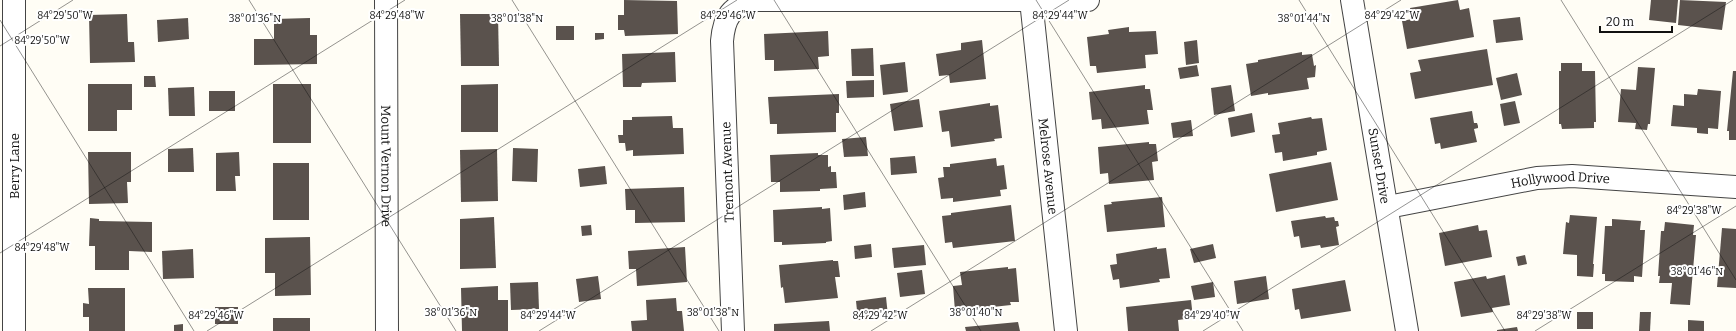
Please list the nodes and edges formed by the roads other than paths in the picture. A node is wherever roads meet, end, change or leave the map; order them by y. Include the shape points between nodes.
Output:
1 (14, 0) edge
2 (386, 0) edge
3 (1031, 0) edge
4 (1088, 0) edge
5 (1352, 0) edge
6 (1736, 186) edge
7 (1388, 207) junction
8 (14, 331) edge
9 (387, 331) edge
10 (733, 331) edge
11 (1066, 331) edge
12 (1407, 331) edge

1 - 8 street, Berry Lane
2 - 9 street, Mount Vernon Drive
3 - 4 street
3 - 10 street, Tremont Avenue via 756,0 734,9 729,14 722,41
3 - 11 street, Melrose Avenue
5 - 7 street, Sunset Drive
6 - 7 street, Hollywood Drive via 1572,176 1538,178
7 - 12 street, Sunset Drive

